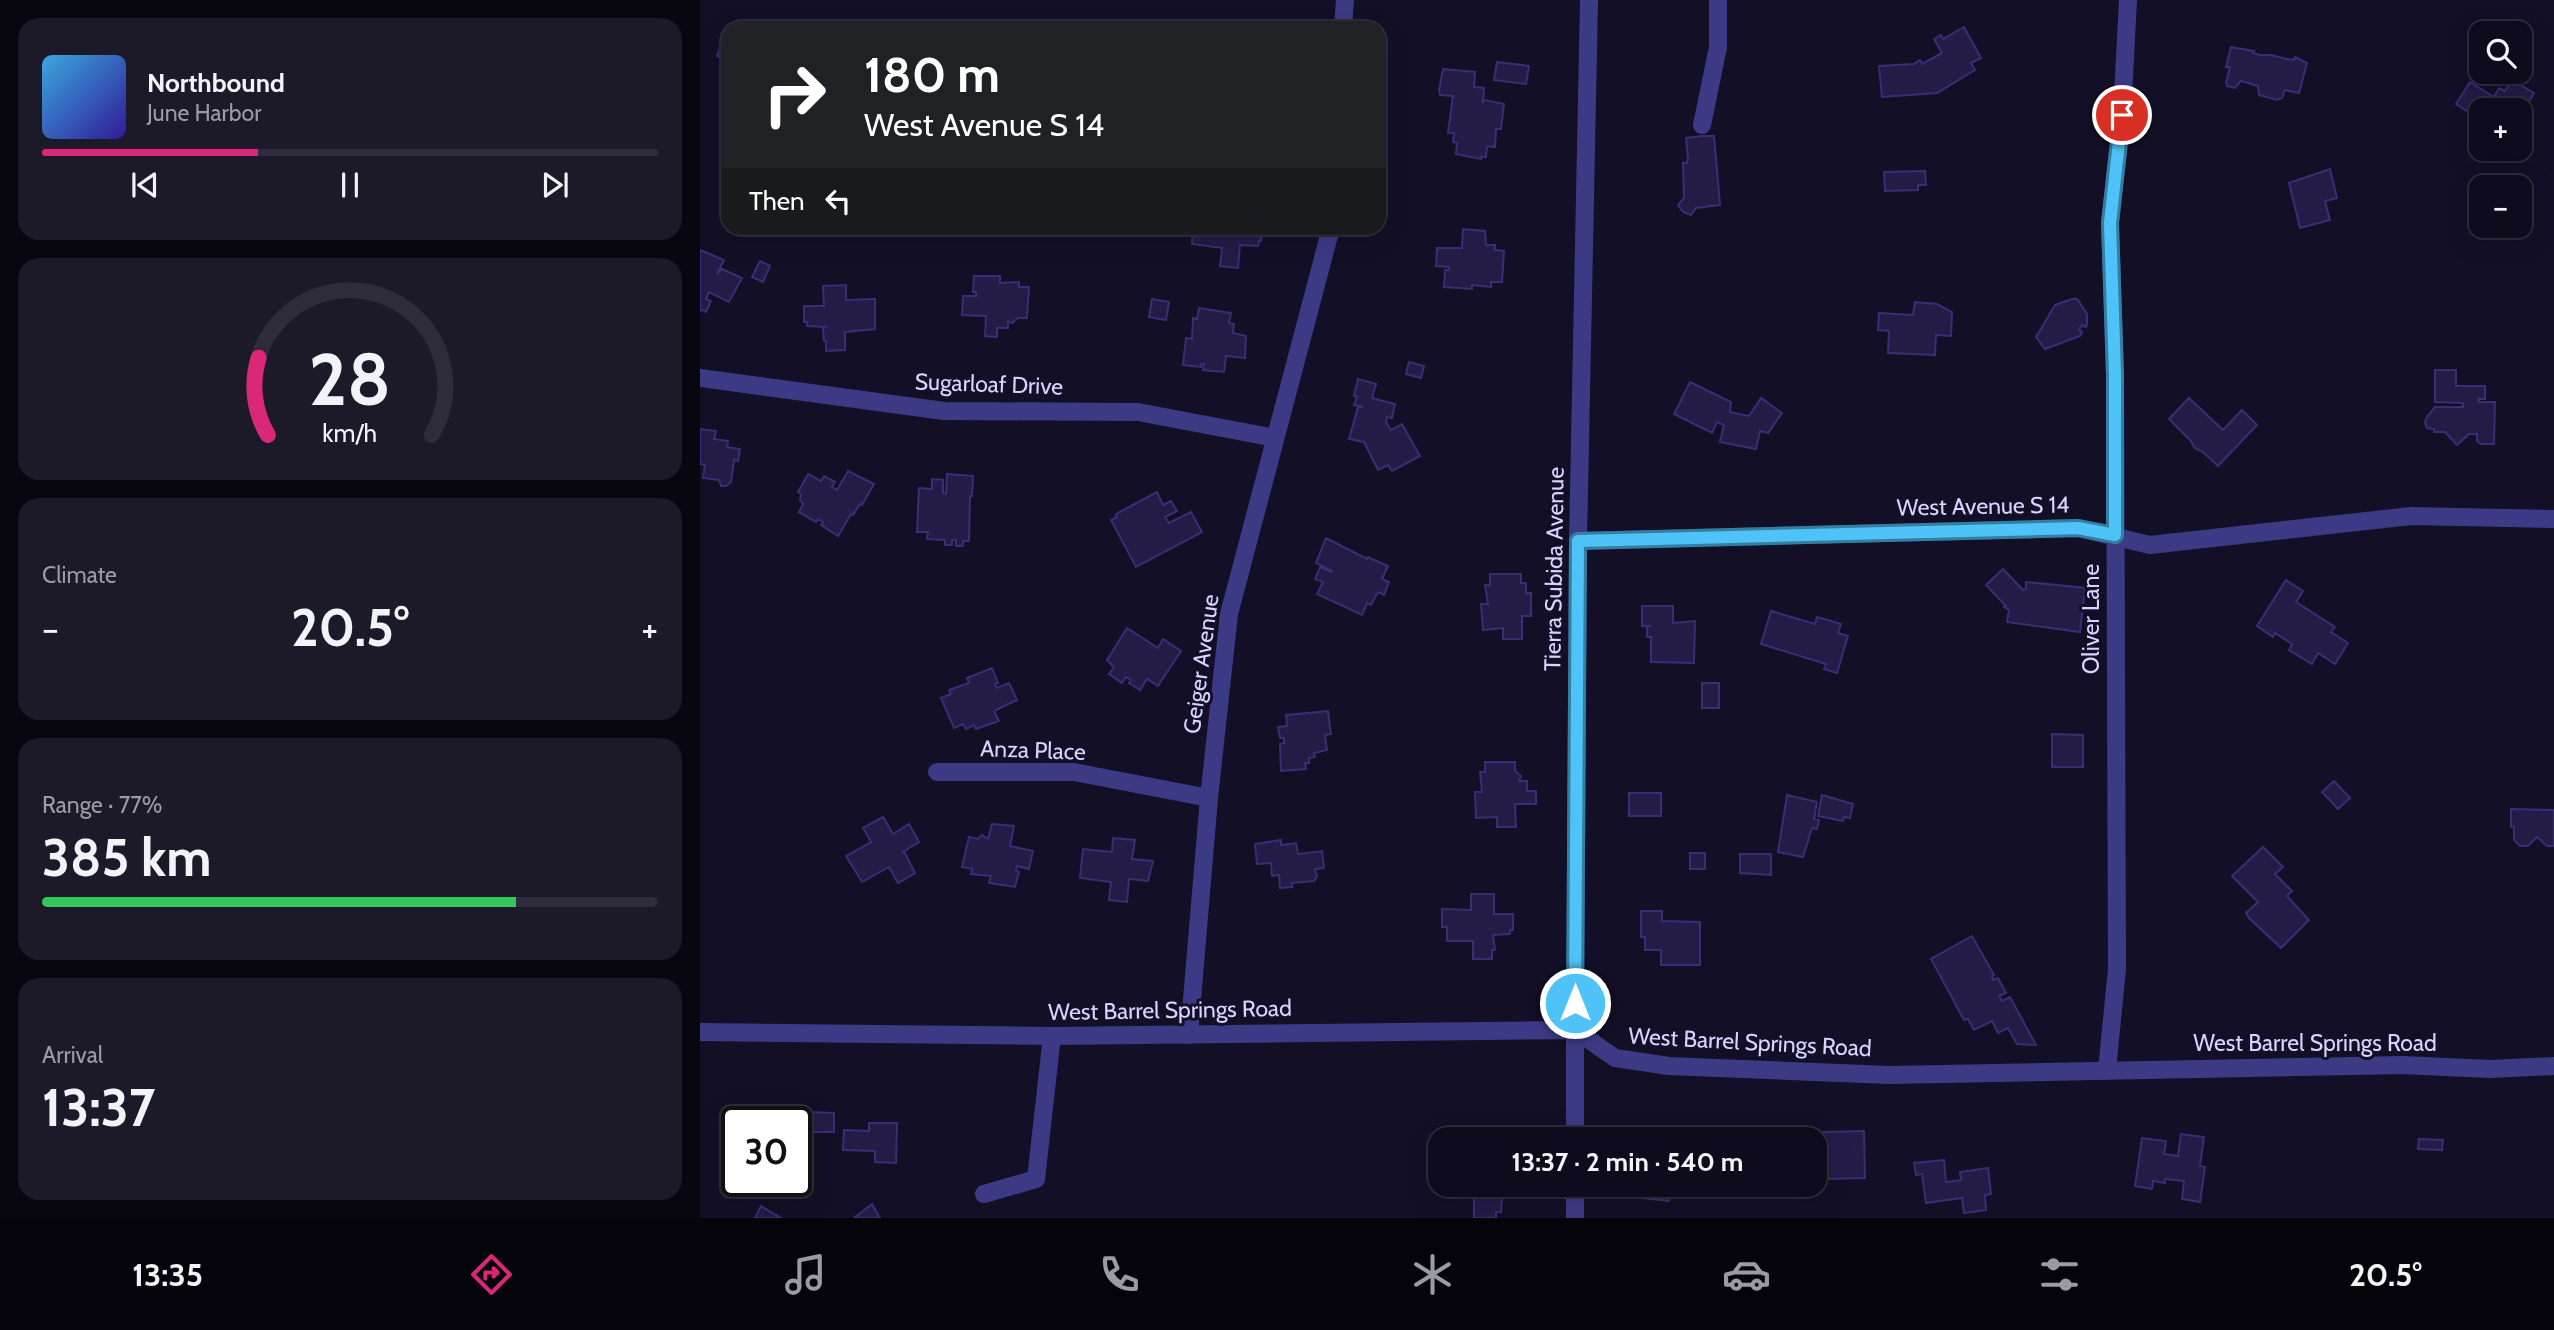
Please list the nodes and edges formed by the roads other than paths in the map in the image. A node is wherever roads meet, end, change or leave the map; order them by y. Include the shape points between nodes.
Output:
1 (1345, 0) edge
2 (1589, 0) edge
3 (1718, 0) edge
4 (2128, 0) edge
5 (1344, 21) edge
6 (1702, 125) dead end
7 (1329, 235) edge
8 (700, 378) edge
9 (1275, 438) junction
10 (2554, 519) edge
11 (2115, 535) junction
12 (1578, 541) junction
13 (937, 772) dead end
14 (1209, 798) junction
15 (1575, 1030) junction
16 (700, 1032) edge
17 (1189, 1035) junction
18 (1052, 1036) junction
19 (2554, 1066) edge
20 (2108, 1070) junction
21 (1575, 1127) edge
22 (984, 1194) dead end
23 (1575, 1197) edge
24 (1575, 1218) edge

1 - 5 street
2 - 12 street, Tierra Subida Avenue
3 - 6 street via 1718,47
4 - 11 street, Oliver Lane via 2110,223
7 - 9 street, Geiger Avenue
8 - 9 street, Sugarloaf Drive via 944,411 1139,412
9 - 14 street, Geiger Avenue via 1229,614
10 - 11 street, West Avenue S 14 via 2411,516 2150,545
11 - 12 street, West Avenue S 14 via 2078,528
11 - 20 street, Oliver Lane via 2117,969
12 - 15 street, Tierra Subida Avenue
13 - 14 street, Anza Place via 1073,772
14 - 17 street, Geiger Avenue
15 - 17 street, West Barrel Springs Road
15 - 20 street, West Barrel Springs Road via 1615,1058 1669,1066 1889,1075
15 - 21 street, Tierra Subida Avenue
16 - 18 street, West Barrel Springs Road
17 - 18 street, West Barrel Springs Road
18 - 22 street via 1036,1179
19 - 20 street, West Barrel Springs Road
23 - 24 street

